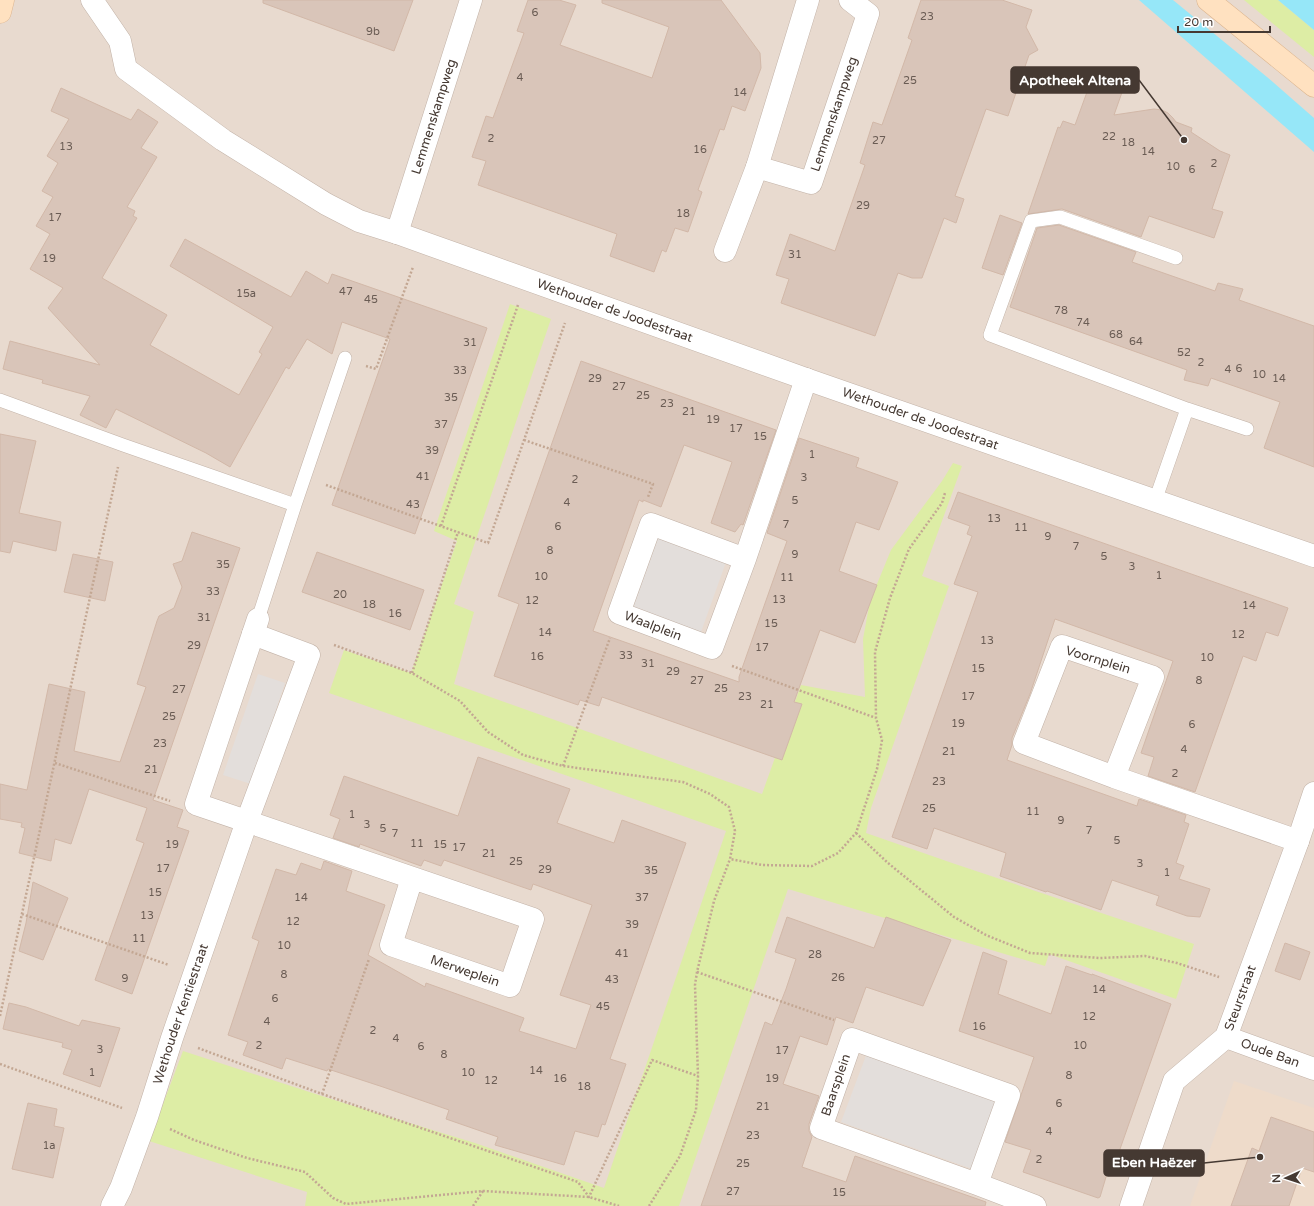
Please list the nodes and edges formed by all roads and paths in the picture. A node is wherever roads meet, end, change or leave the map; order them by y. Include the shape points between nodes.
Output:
1 (3, 0) edge
2 (92, 0) edge
3 (471, 0) edge
4 (808, 0) edge
5 (850, 0) edge
6 (1208, 0) edge
7 (0, 12) edge
8 (1314, 86) edge
9 (758, 167) junction
10 (397, 233) junction
11 (422, 242) junction
12 (725, 251) dead end
13 (1176, 258) dead end
14 (527, 280) junction
15 (574, 296) junction
16 (346, 358) joint
17 (806, 379) junction
18 (0, 400) edge
19 (1187, 409) junction
20 (1247, 429) dead end
21 (524, 440) junction
22 (123, 445) junction
23 (304, 478) junction
24 (945, 493) dead end
25 (1155, 501) junction
26 (295, 505) junction
27 (651, 524) junction
28 (441, 526) junction
29 (458, 532) junction
30 (1314, 556) edge
31 (745, 559) junction
32 (619, 613) junction
33 (256, 626) junction
34 (331, 644) dead end
35 (712, 648) junction
36 (412, 673) junction
37 (876, 718) junction
38 (55, 762) junction
39 (563, 766) junction
40 (1114, 777) junction
41 (1314, 793) edge
42 (196, 804) junction
43 (247, 821) junction
44 (856, 833) junction
45 (1298, 841) junction
46 (730, 859) junction
47 (412, 878) junction
48 (22, 914) junction
49 (391, 945) junction
50 (697, 972) junction
51 (194, 974) junction
52 (1245, 986) junction
53 (0, 1016) edge
54 (1226, 1037) junction
55 (172, 1038) junction
56 (852, 1039) junction
57 (0, 1064) edge
58 (1314, 1069) edge
59 (698, 1076) junction
60 (322, 1094) junction
61 (147, 1117) junction
62 (977, 1184) junction
63 (483, 1191) junction
64 (589, 1196) junction
65 (112, 1206) edge
66 (473, 1206) edge
67 (619, 1206) edge
68 (649, 1206) edge
69 (1035, 1206) edge
70 (1131, 1206) edge

1 - 7 street
2 - 10 street, Wethouder de Joodestraat via 120,41 126,70 223,140 326,204 359,221
3 - 10 street, Lemmenskampweg
4 - 9 street
5 - 9 street, Lemmenskampweg via 868,14 811,183
6 - 8 street
9 - 12 street
10 - 11 street, Wethouder de Joodestraat
11 - 14 street, Wethouder de Joodestraat
11 - 16 path via 376,369
13 - 19 lane via 1060,216 1031,221 990,335
14 - 15 street, Wethouder de Joodestraat
14 - 28 path, Wethouder de Joodestraat
15 - 17 street, Wethouder de Joodestraat
15 - 21 path
16 - 23 lane
17 - 25 street, Wethouder de Joodestraat
17 - 31 street
18 - 22 lane
19 - 20 lane
19 - 25 lane
21 - 27 path via 653,484 643,510
21 - 29 path via 488,543
22 - 26 lane
22 - 38 path
23 - 26 lane
23 - 28 path
24 - 37 path via 942,503 909,549 890,598 875,652
25 - 30 street, Wethouder de Joodestraat
26 - 33 lane
27 - 31 street
27 - 32 street, Waalplein
28 - 29 path
29 - 36 path
31 - 35 street
32 - 35 street, Waalplein
32 - 39 path
33 - 42 street
33 - 43 street, Wethouder Kentiestraat via 309,656
34 - 36 path
35 - 37 path via 717,661
36 - 39 path via 460,700 488,732 522,755
37 - 44 path via 882,740 878,769
38 - 42 path via 188,807
38 - 48 path
39 - 46 path via 683,782 710,794 729,806 735,831
40 - 40 street, Voornplein via 1024,743 1062,646 1153,677
40 - 45 street, Voornplein
41 - 45 street, Steurstraat
42 - 43 street
43 - 47 street, Merweplein
43 - 51 street, Wethouder Kentiestraat
44 - 46 path via 838,853 812,866 762,865
44 - 52 path via 954,917 986,935 1030,953 1100,958 1145,956 1177,963
45 - 52 street, Steurstraat
46 - 50 path via 714,901
47 - 49 street
47 - 49 street, Merweplein via 533,919 510,986
48 - 51 path
48 - 53 path
49 - 60 path via 370,957
50 - 56 path via 856,1027
50 - 59 path via 695,984
51 - 55 street, Wethouder Kentiestraat
52 - 54 street, Steurstraat
54 - 58 street, Oude Ban
54 - 70 street, Steurstraat via 1174,1082
55 - 60 path
55 - 61 street, Wethouder Kentiestraat
56 - 62 street, Baarsplein via 821,1128
56 - 62 street, Baarsplein via 1009,1095
57 - 61 path
59 - 64 path via 652,1060
59 - 68 path via 696,1110 680,1156
60 - 64 path via 578,1182
61 - 63 path via 194,1140 246,1158 305,1172 333,1198 346,1204
61 - 65 street, Wethouder Kentiestraat
62 - 69 street, Baarsplein
63 - 64 path
63 - 66 path
64 - 67 path

